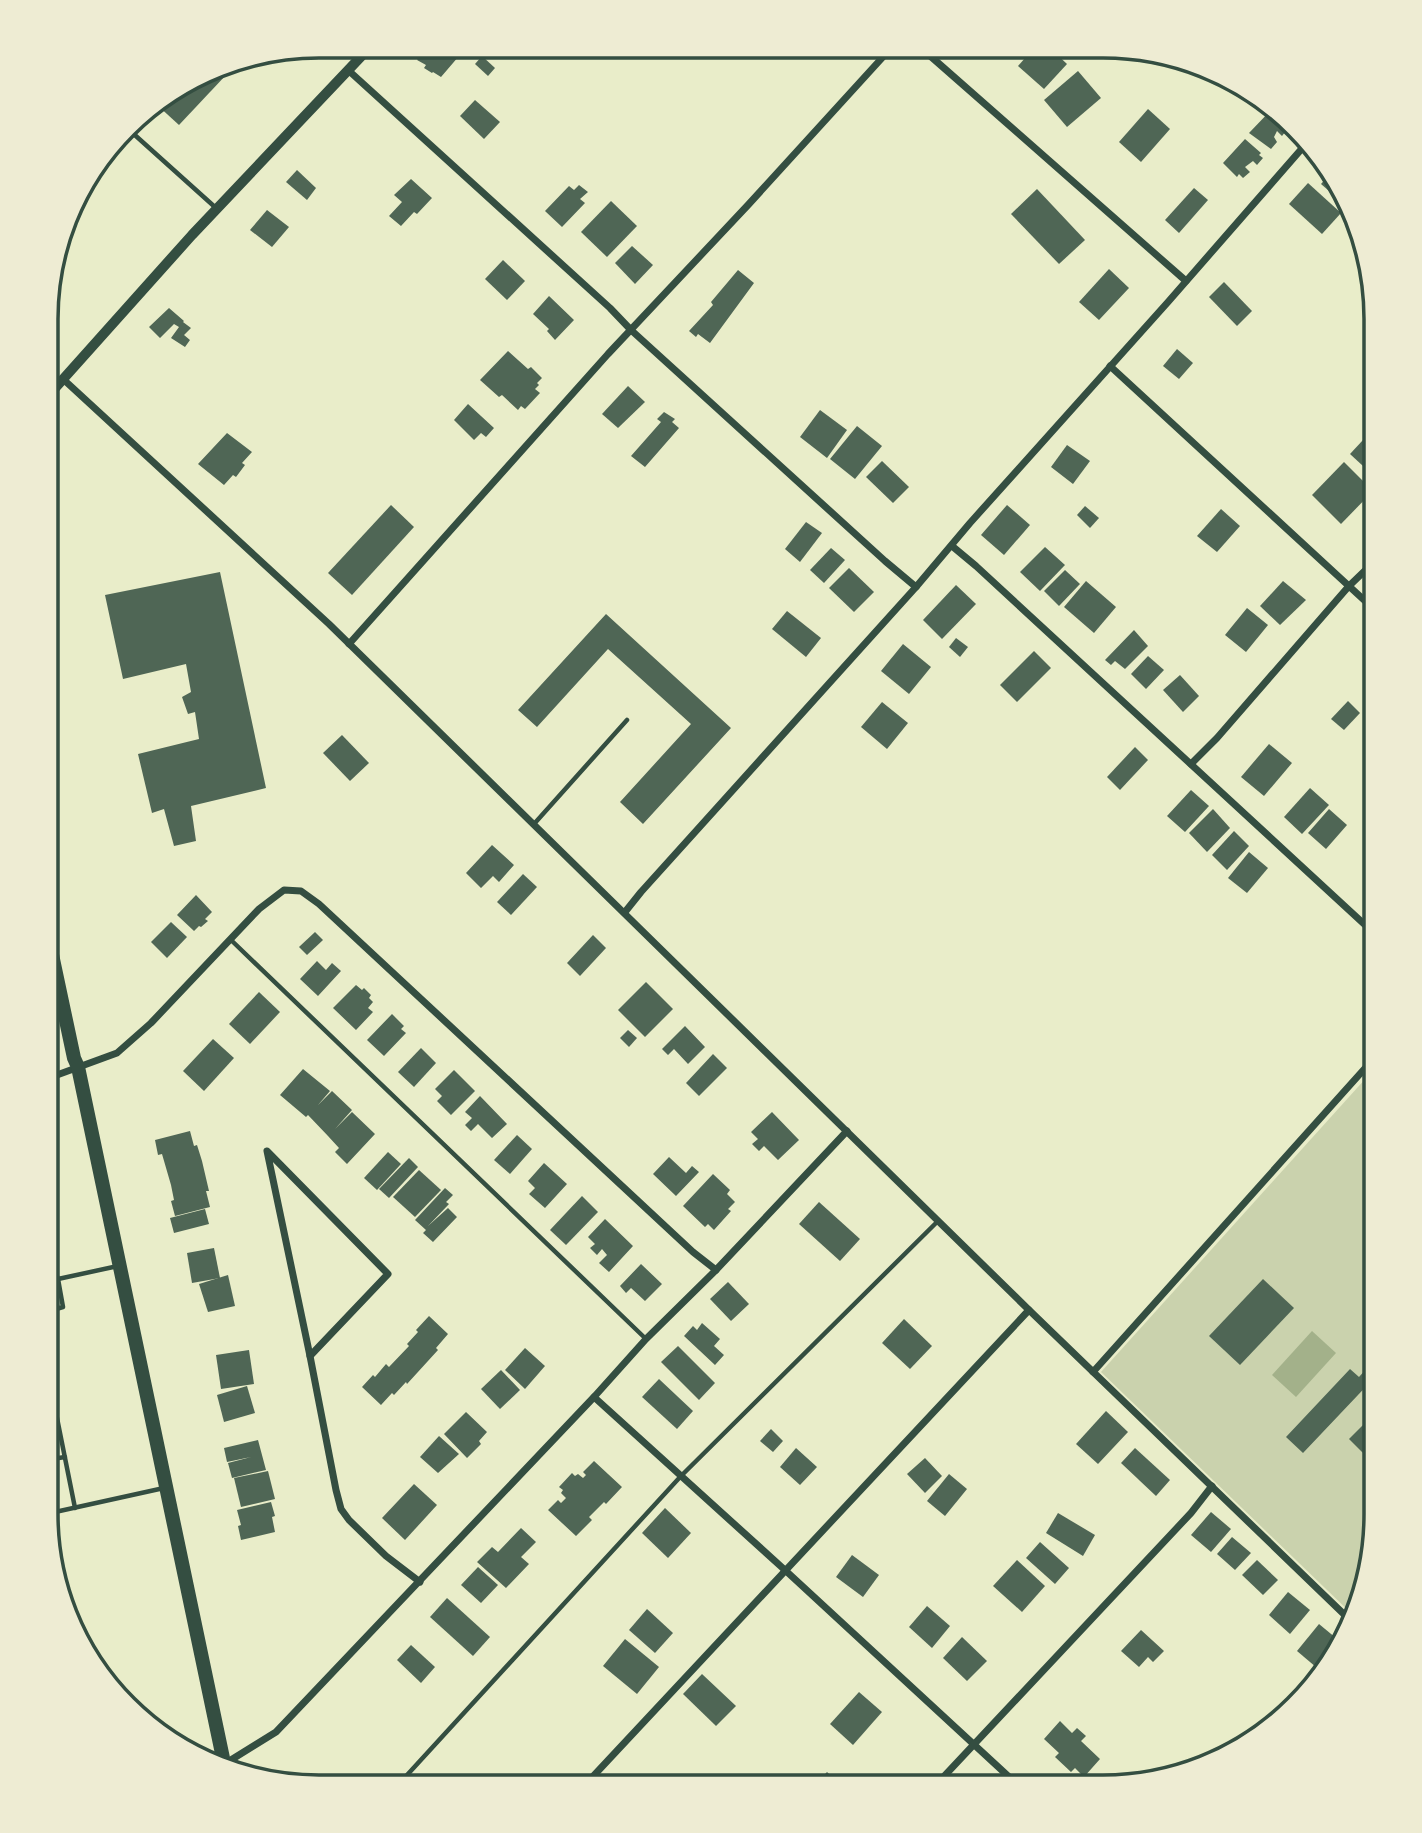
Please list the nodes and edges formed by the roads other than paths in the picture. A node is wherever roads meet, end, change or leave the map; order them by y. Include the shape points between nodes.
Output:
1 (360, 58) edge
2 (882, 58) edge
3 (933, 58) edge
4 (348, 70) junction
5 (134, 134) edge
6 (1301, 149) edge
7 (217, 208) junction
8 (1186, 281) junction
9 (631, 330) junction
10 (1110, 366) junction
11 (63, 379) junction
12 (58, 385) edge
13 (952, 546) junction
14 (1364, 572) edge
15 (1349, 586) junction
16 (916, 587) junction
17 (1364, 600) edge
18 (349, 644) junction
19 (627, 720) dead end
20 (1191, 764) junction
21 (534, 824) junction
22 (625, 912) junction
23 (1364, 924) edge
24 (230, 940) junction
25 (58, 983) edge
26 (78, 1068) junction
27 (1364, 1069) edge
28 (58, 1075) edge
29 (847, 1131) junction
30 (938, 1221) junction
31 (121, 1266) junction
32 (716, 1270) junction
33 (58, 1279) joint
34 (58, 1308) edge
35 (1029, 1310) junction
36 (646, 1339) junction
37 (310, 1356) junction
38 (1093, 1372) junction
39 (594, 1397) junction
40 (58, 1422) edge
41 (65, 1457) junction
42 (58, 1458) edge
43 (681, 1476) junction
44 (1212, 1486) junction
45 (165, 1488) junction
46 (75, 1508) junction
47 (58, 1512) edge
48 (786, 1571) junction
49 (420, 1582) junction
50 (1344, 1614) edge
51 (974, 1744) junction
52 (224, 1757) edge
53 (231, 1759) edge
54 (407, 1775) edge
55 (594, 1775) edge
56 (945, 1775) edge
57 (1007, 1775) edge

1 - 4 street
2 - 9 street
3 - 8 street
4 - 7 street
4 - 9 street
5 - 7 lane
6 - 8 street
7 - 11 street
8 - 10 street
9 - 16 street
9 - 18 street
10 - 13 street
10 - 15 street
11 - 12 street
11 - 18 street
13 - 16 street
13 - 20 street
14 - 15 street
15 - 17 street
15 - 20 street
16 - 22 street
18 - 21 street
19 - 21 lane
20 - 23 street
21 - 22 street
22 - 29 street
24 - 26 street via 117,1053
24 - 32 street via 284,890 301,891
24 - 36 lane
25 - 26 main road
26 - 28 street
26 - 31 main road
27 - 38 street
29 - 30 street
29 - 32 street
30 - 35 street
30 - 43 lane
31 - 33 lane
31 - 45 main road
32 - 36 street
33 - 34 lane via 62,1307
35 - 38 street
35 - 48 street
36 - 39 street
37 - 37 street via 278,1199 267,1150 388,1275
37 - 49 street via 341,1509 386,1556
38 - 44 street
39 - 43 street
39 - 49 street
40 - 41 lane
41 - 42 lane
41 - 46 lane
43 - 48 street
43 - 54 lane
44 - 50 street
44 - 51 street
45 - 46 lane
45 - 52 main road
46 - 47 lane
48 - 51 street
48 - 55 street
49 - 53 street via 276,1732
51 - 56 street
51 - 57 street

